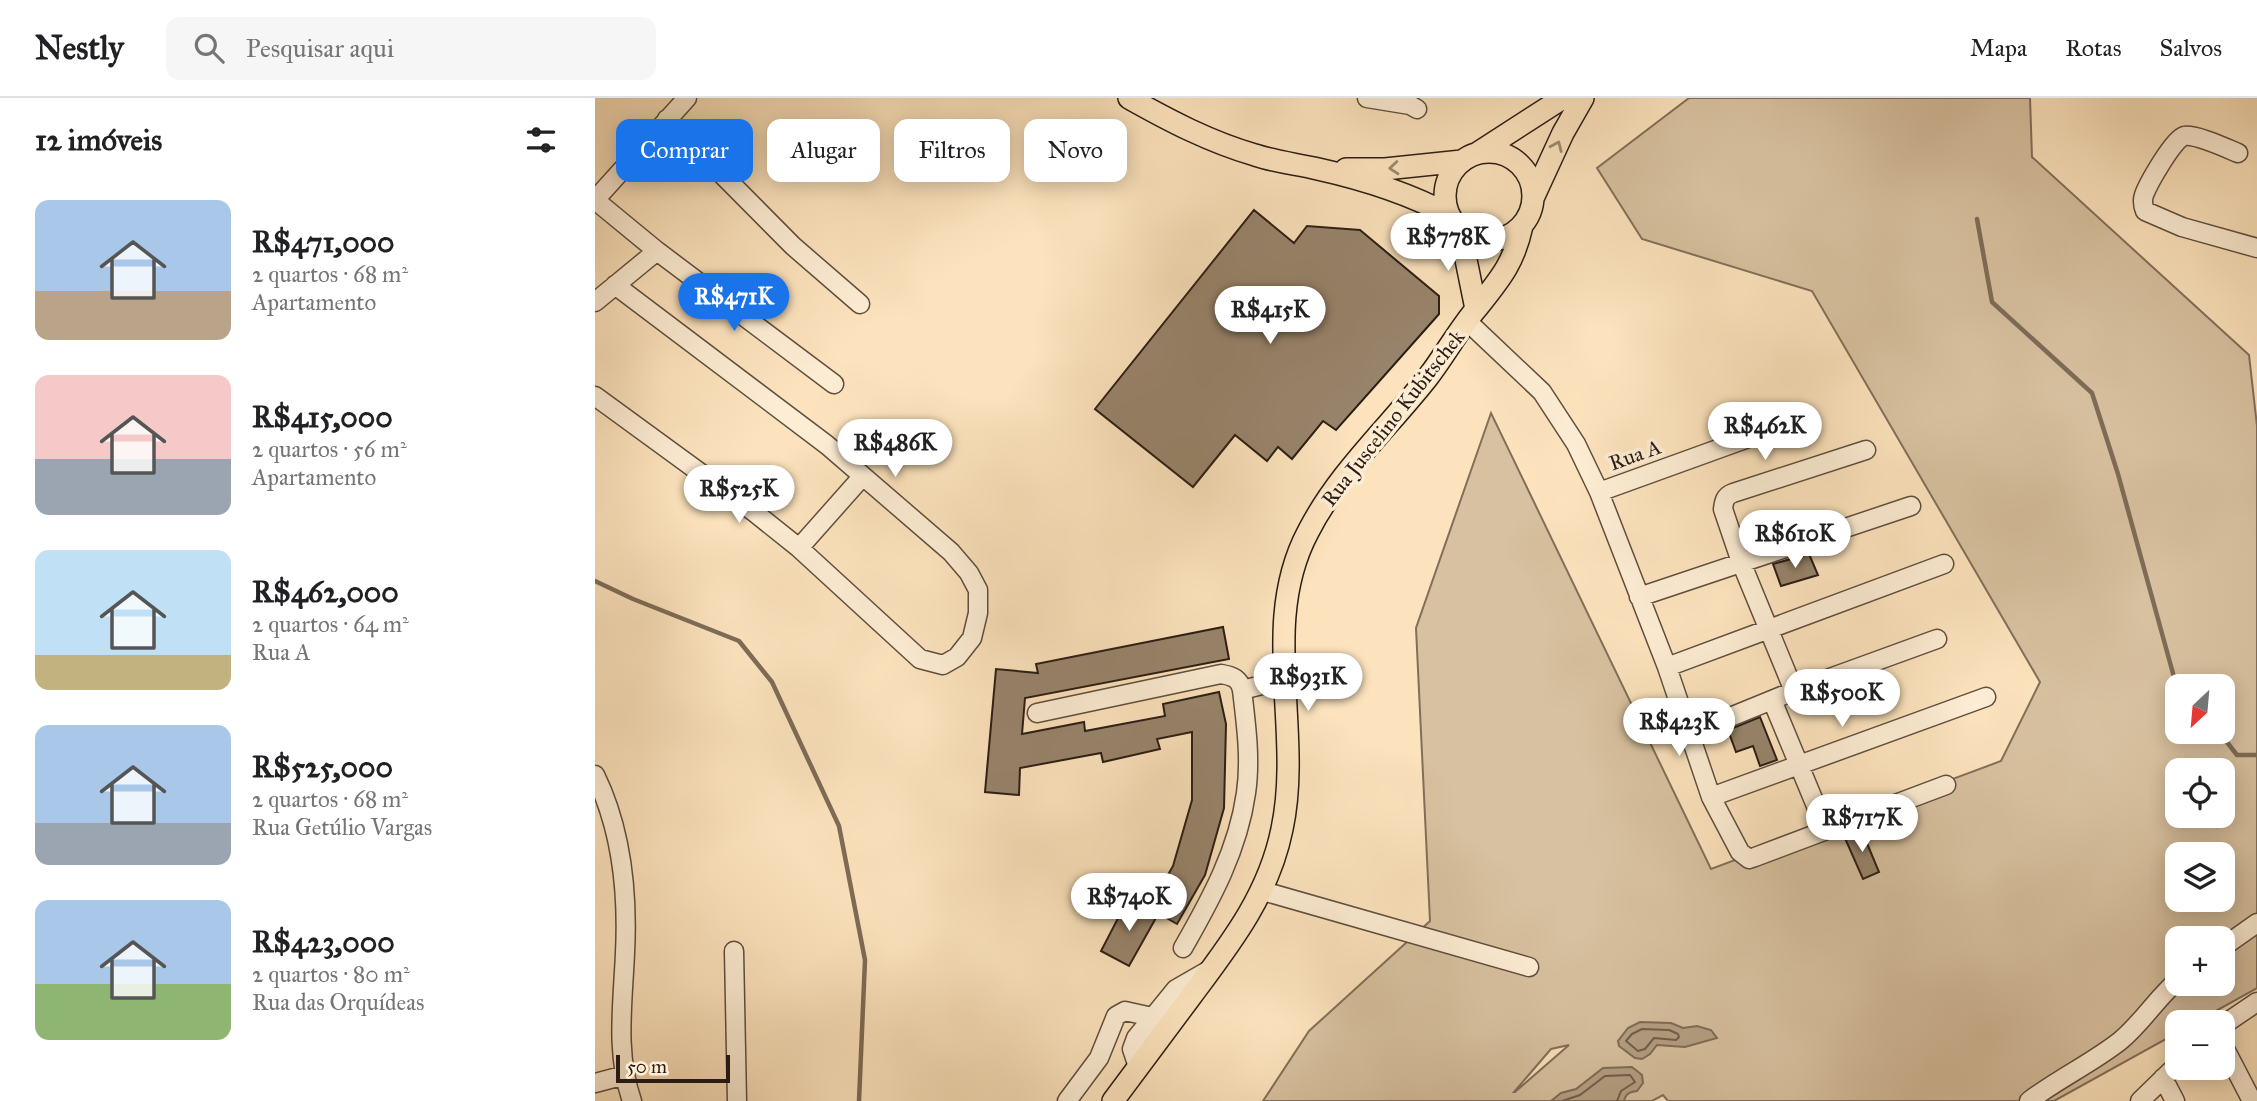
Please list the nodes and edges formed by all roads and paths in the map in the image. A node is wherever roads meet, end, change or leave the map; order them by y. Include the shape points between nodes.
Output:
1 (687, 98) edge
2 (1129, 98) edge
3 (1367, 98) edge
4 (1563, 98) edge
5 (1583, 98) edge
6 (1417, 109) dead end
7 (667, 119) edge
8 (2238, 153) dead end
9 (1469, 158) junction
10 (1317, 169) junction
11 (616, 176) edge
12 (730, 182) edge
13 (1534, 196) junction
14 (595, 200) edge
15 (1455, 222) junction
16 (1523, 226) junction
17 (2257, 248) edge
18 (657, 251) junction
19 (615, 285) junction
20 (595, 302) edge
21 (860, 304) dead end
22 (1472, 316) junction
23 (834, 384) dead end
24 (595, 396) edge
25 (1765, 432) dead end
26 (1866, 450) dead end
27 (862, 477) junction
28 (1599, 492) junction
29 (1911, 506) dead end
30 (799, 548) junction
31 (1741, 562) junction
32 (1944, 564) dead end
33 (1639, 597) junction
34 (1768, 628) junction
35 (1937, 639) dead end
36 (1667, 667) junction
37 (1286, 679) junction
38 (1243, 690) junction
39 (1794, 691) junction
40 (1986, 697) dead end
41 (1772, 700) junction
42 (1037, 713) dead end
43 (1691, 733) junction
44 (1801, 764) junction
45 (595, 775) edge
46 (1946, 785) dead end
47 (1711, 797) junction
48 (1826, 830) junction
49 (1262, 891) junction
50 (2257, 923) edge
51 (2235, 939) edge
52 (1183, 948) dead end
53 (734, 951) dead end
54 (1529, 967) dead end
55 (1212, 968) junction
56 (2165, 992) edge
57 (2252, 1004) edge
58 (2235, 1016) edge
59 (1152, 1017) junction
60 (1138, 1068) junction
61 (2235, 1068) edge
62 (625, 1074) junction
63 (2163, 1078) joint
64 (595, 1083) edge
65 (632, 1101) edge
66 (737, 1101) edge
67 (1067, 1101) edge
68 (1113, 1101) edge
69 (2029, 1101) edge
70 (2140, 1101) edge
71 (2175, 1101) edge
72 (2252, 1101) edge

1 - 7 street
2 - 10 main road via 1181,128 1221,144
3 - 6 street
4 - 9 main road
13 -> 5 main road
8 - 17 street via 2187,135 2181,137 2168,152 2143,205 2160,219
9 -> 10 main road via 1385,169
9 - 13 main road via 1492,152 1509,156 1531,180
9 - 15 main road via 1452,172 1446,186 1445,200
10 - 15 main road via 1398,191
11 - 14 street
12 - 21 street
13 - 16 main road
14 - 18 street
15 - 16 main road via 1472,237 1485,240 1499,240
15 - 22 main road, Rua Juscelino Kubitschek
16 - 22 main road, Rua Juscelino Kubitschek via 1507,271
18 - 19 street
18 - 23 street
19 - 20 street
19 - 27 street via 827,445
22 - 28 street via 1542,392 1576,444
22 - 37 main road, Rua Juscelino Kubitschek via 1428,378 1350,468 1309,528 1287,590
24 - 30 street
25 - 28 street, Rua A
26 - 31 street via 1728,495 1723,509
27 - 30 street
27 - 30 street via 951,552 978,590 972,638 957,657 943,664 920,659
28 - 33 street
29 - 31 street
31 - 33 street
31 - 34 street
32 - 34 street
33 - 36 street
34 - 36 street
34 - 39 street
35 - 39 street
36 - 43 street
37 - 38 street
37 - 49 main road, Rua Juscelino Kubitschek via 1287,791 1282,829
38 - 42 street via 1236,679 1221,674
38 - 52 street via 1246,793 1234,847
39 - 41 street
40 - 44 street
41 - 43 street
41 - 44 street
43 - 47 street
44 - 47 street
44 - 48 street
45 - 62 street via 612,824 625,885 621,1027
46 - 48 street
47 - 48 street via 1728,833 1749,859
49 - 54 street
49 - 55 main road, Rua Juscelino Kubitschek
50 - 51 street
53 - 66 street
55 - 59 street via 1176,989
55 - 60 main road, Rua Juscelino Kubitschek
56 - 69 street via 2117,1044
57 - 58 street
59 - 60 street via 1133,1042
59 - 67 street via 1125,1011 1116,1016 1099,1058
60 - 68 main road, Rua Juscelino Kubitschek
61 - 72 street
62 - 64 street
62 - 65 street
63 - 70 street
63 - 71 street

